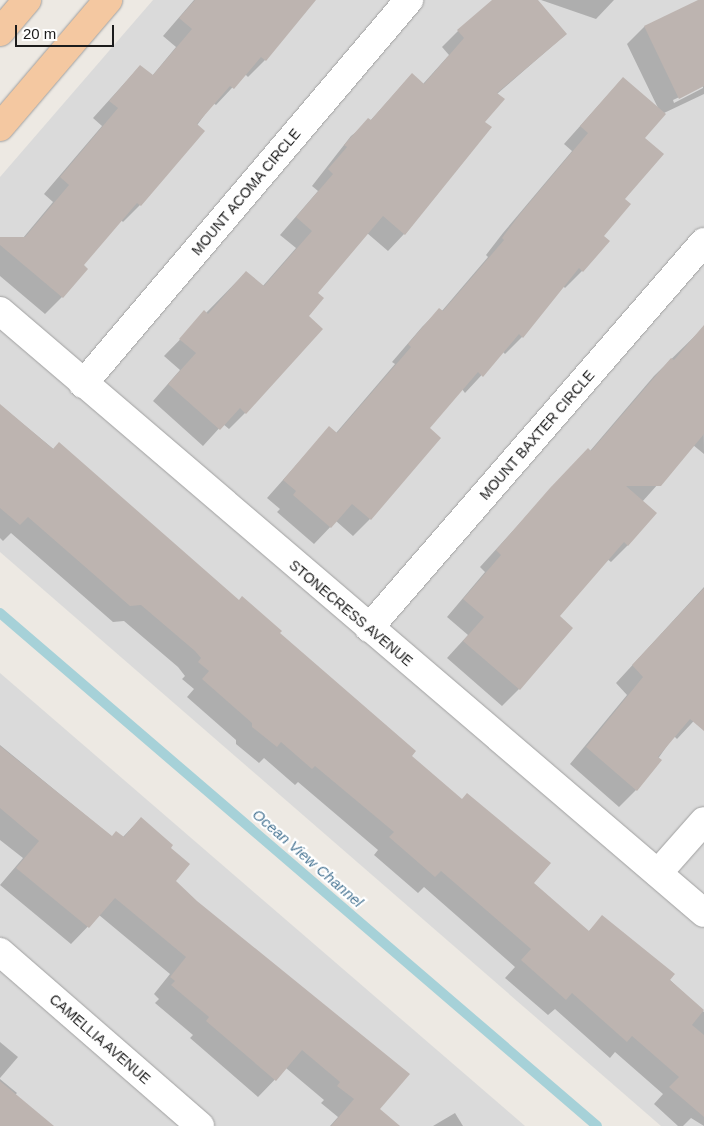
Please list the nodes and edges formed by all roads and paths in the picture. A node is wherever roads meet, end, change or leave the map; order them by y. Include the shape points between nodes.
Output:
1 (27, 0) edge
2 (108, 0) edge
3 (409, 0) edge
4 (0, 32) edge
5 (0, 127) edge
6 (704, 242) edge
7 (0, 311) edge
8 (83, 384) junction
9 (369, 628) junction
10 (704, 821) edge
11 (658, 873) junction
12 (704, 913) edge
13 (0, 952) edge
14 (200, 1126) edge

1 - 4 main road
2 - 5 main road
3 - 8 street, MOUNT ACOMA CIRCLE
6 - 9 street, MOUNT BAXTER CIRCLE
7 - 8 street, STONECRESS AVENUE
8 - 9 street, STONECRESS AVENUE
9 - 11 street, STONECRESS AVENUE
10 - 11 street
11 - 12 street, STONECRESS AVENUE
13 - 14 street, CAMELLIA AVENUE

